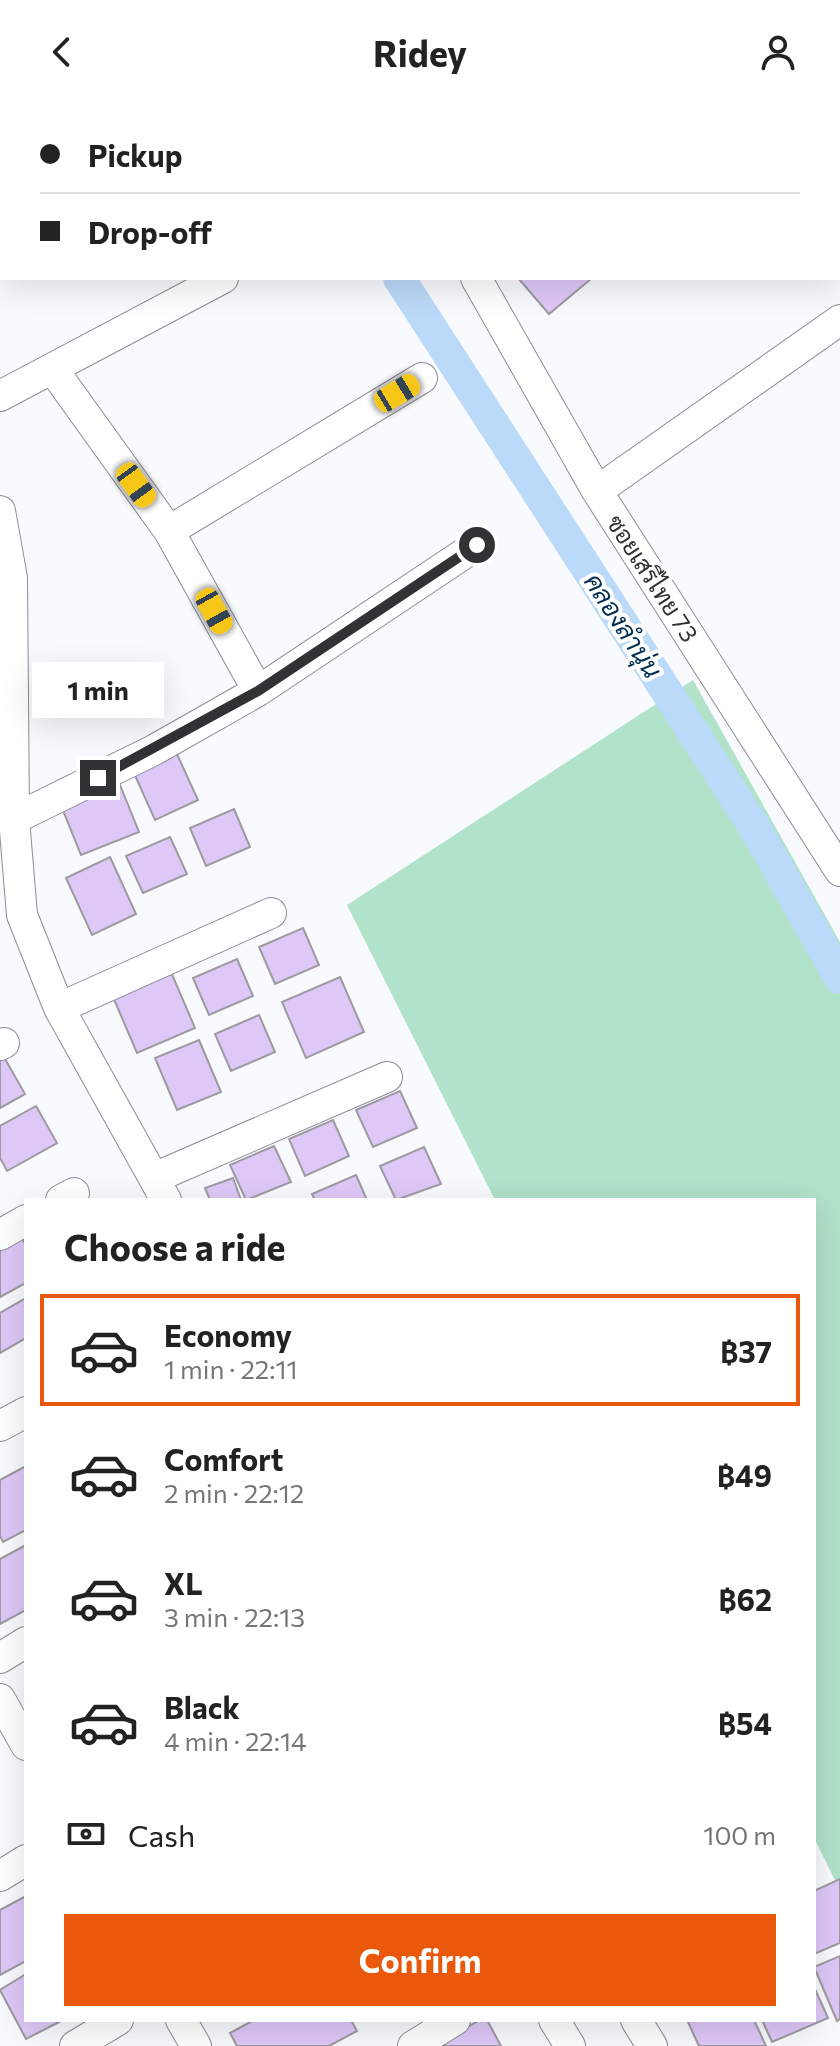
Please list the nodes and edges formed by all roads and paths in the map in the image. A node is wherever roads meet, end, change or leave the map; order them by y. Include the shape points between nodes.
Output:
1 (219, 280) edge
2 (477, 280) edge
3 (840, 320) edge
4 (54, 371) junction
5 (422, 378) dead end
6 (0, 396) edge
7 (597, 491) junction
8 (0, 511) edge
9 (169, 531) junction
10 (477, 545) dead end
11 (6, 581) edge
12 (258, 691) junction
13 (14, 819) junction
14 (840, 871) edge
15 (271, 913) dead end
16 (59, 1008) junction
17 (387, 1077) dead end
18 (160, 1189) edge
19 (24, 1221) edge
20 (0, 1235) edge
21 (24, 1413) edge
22 (0, 1426) edge
23 (24, 1643) edge
24 (0, 1658) edge
25 (0, 1699) edge
26 (24, 1741) edge
27 (24, 1861) edge
28 (0, 1876) edge
29 (115, 2022) edge
30 (182, 2022) edge
31 (452, 2022) edge
32 (555, 2022) edge
33 (637, 2022) edge
34 (75, 2046) edge
35 (196, 2046) edge
36 (413, 2046) edge
37 (570, 2046) edge
38 (652, 2046) edge

1 - 4 street
2 - 7 street, ซอยเสรีไทย 73
3 - 7 street
4 - 6 street
4 - 9 street
5 - 9 street
7 - 14 street, ซอยเสรีไทย 73
8 - 11 street
9 - 12 street
10 - 12 street
11 - 13 street
12 - 13 street
13 - 16 street via 22,915
15 - 16 street
16 - 18 street
17 - 18 street
19 - 20 street
21 - 22 street
23 - 24 street
25 - 26 street
27 - 28 street
29 - 34 street
30 - 35 street
31 - 36 street
32 - 37 street
33 - 38 street

